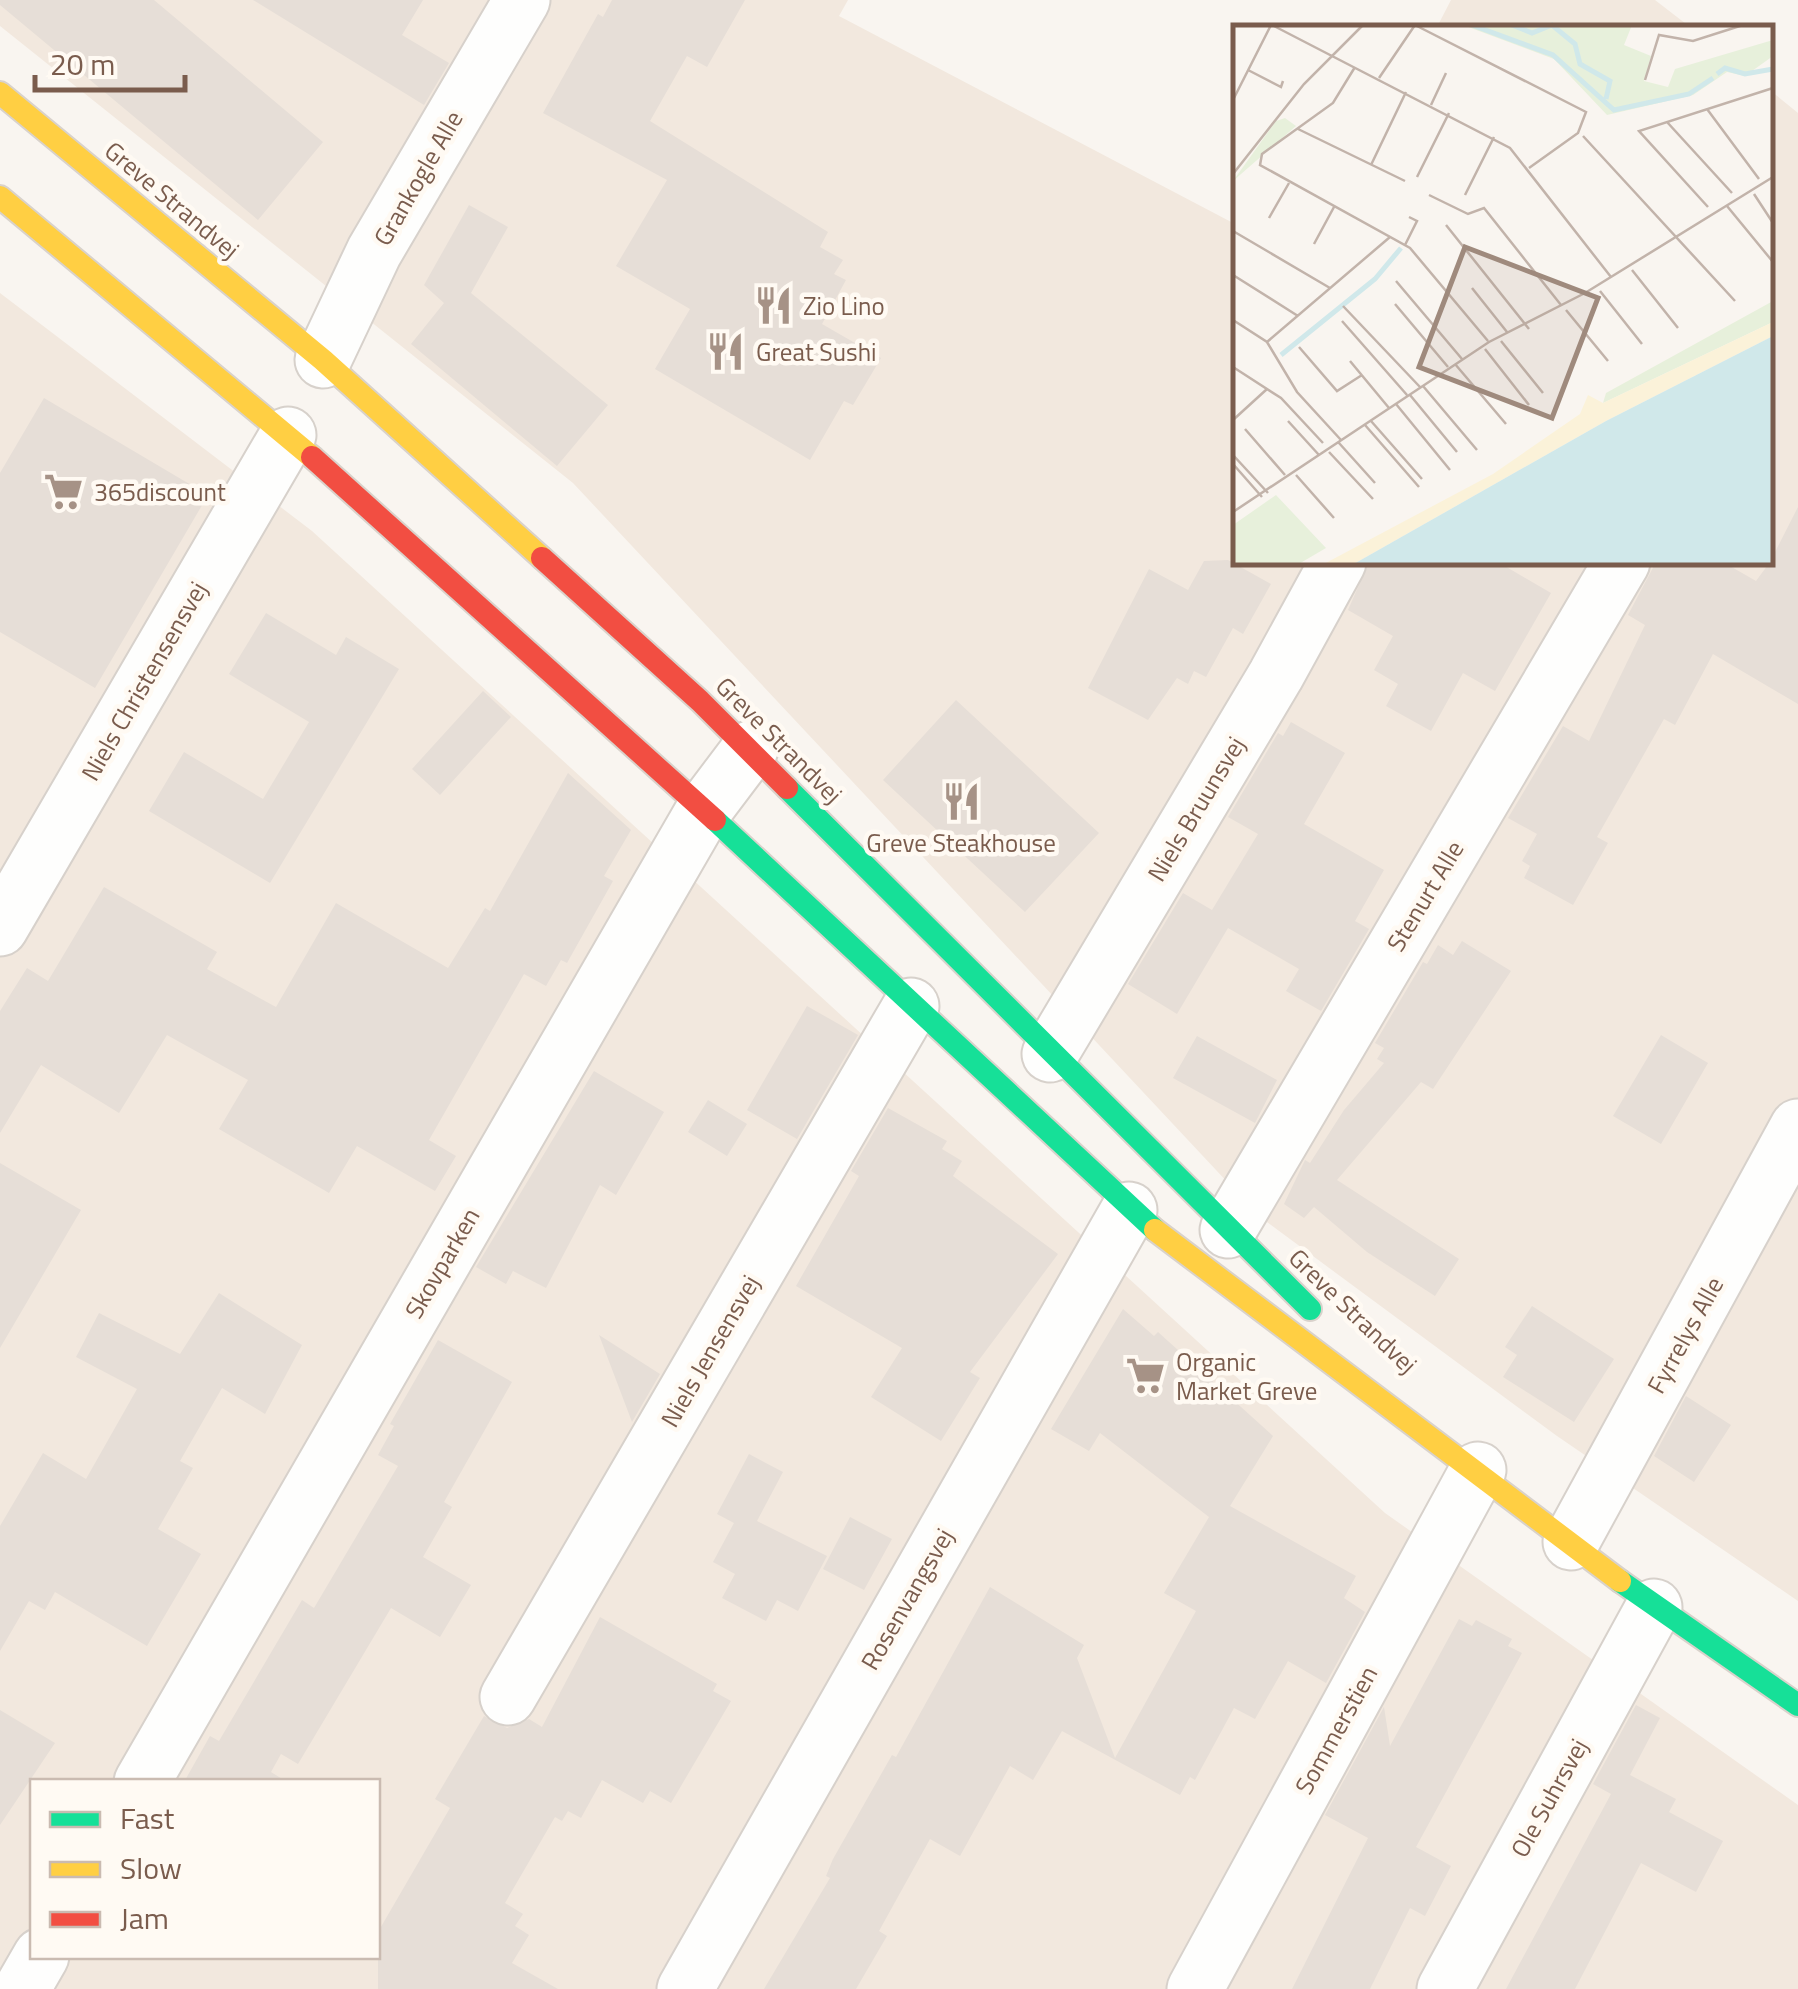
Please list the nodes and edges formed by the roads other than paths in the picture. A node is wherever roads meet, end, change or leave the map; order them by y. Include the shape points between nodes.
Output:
1 (522, 0) edge
2 (0, 94) edge
3 (0, 197) edge
4 (323, 360) junction
5 (288, 435) junction
6 (1336, 565) edge
7 (1620, 565) edge
8 (750, 749) junction
9 (704, 810) junction
10 (0, 928) edge
11 (911, 1006) junction
12 (1050, 1054) junction
13 (1798, 1127) edge
14 (1129, 1210) junction
15 (1228, 1230) junction
16 (1325, 1323) dead end
17 (1353, 1350) dead end
18 (1478, 1470) junction
19 (1571, 1542) junction
20 (1654, 1607) junction
21 (508, 1696) dead end
22 (1798, 1705) edge
23 (144, 1779) edge
24 (38, 1959) edge
25 (22, 1989) edge
26 (685, 1989) edge
27 (1194, 1989) edge
28 (1445, 1989) edge

1 - 4 street, Grankogle Alle via 374,252
2 - 4 main road, Greve Strandvej
3 - 5 main road, Greve Strandvej
4 - 8 main road, Greve Strandvej
5 - 9 main road, Greve Strandvej
5 - 10 street, Niels Christensensvej
6 - 12 street, Niels Bruunsvej
7 - 15 street, Stenurt Alle
8 - 9 street, Skovparken
8 - 12 main road, Greve Strandvej
9 - 11 main road, Greve Strandvej
9 - 23 street, Skovparken
11 - 14 main road, Greve Strandvej
11 - 21 street, Niels Jensensvej
12 - 15 main road, Greve Strandvej
13 - 19 street, Fyrrelys Alle
14 - 18 main road, Greve Strandvej
14 - 26 street, Rosenvangsvej
15 - 16 main road, Greve Strandvej
17 - 18 main road, Greve Strandvej
18 - 19 main road, Greve Strandvej
18 - 27 street, Sommerstien
19 - 20 main road, Greve Strandvej
20 - 22 main road, Greve Strandvej
20 - 28 street, Ole Suhrsvej
24 - 25 street

